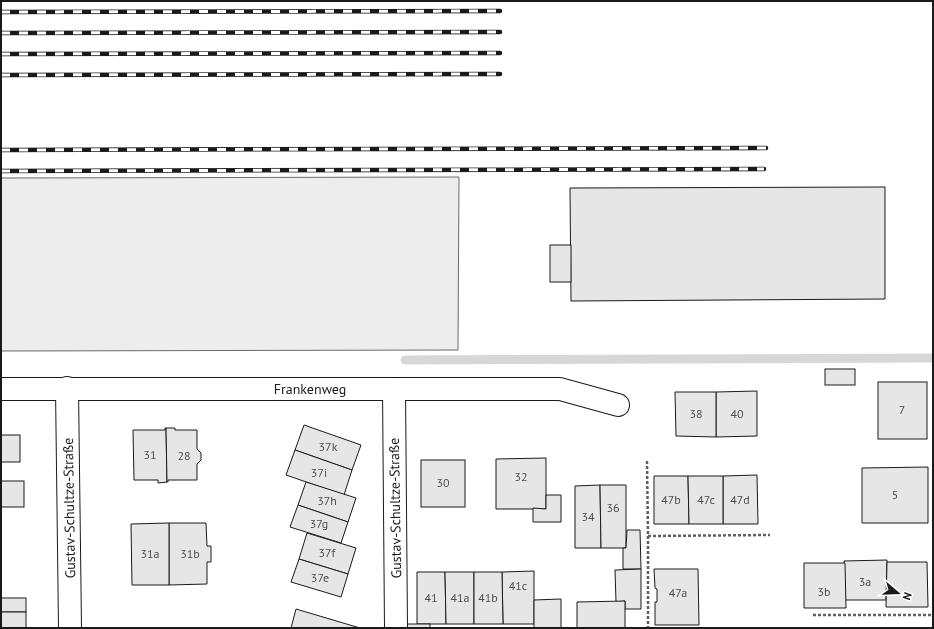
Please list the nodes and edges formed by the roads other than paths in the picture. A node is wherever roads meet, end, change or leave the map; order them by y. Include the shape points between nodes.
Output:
1 (1, 388) edge
2 (67, 388) junction
3 (394, 389) junction
4 (618, 405) dead end
5 (70, 628) edge
6 (396, 628) edge

1 - 2 street, Frankenweg
2 - 3 street, Frankenweg
2 - 5 street, Gustav-Schultze-Straße
3 - 4 street, Frankenweg via 560,389
3 - 6 street, Gustav-Schultze-Straße

